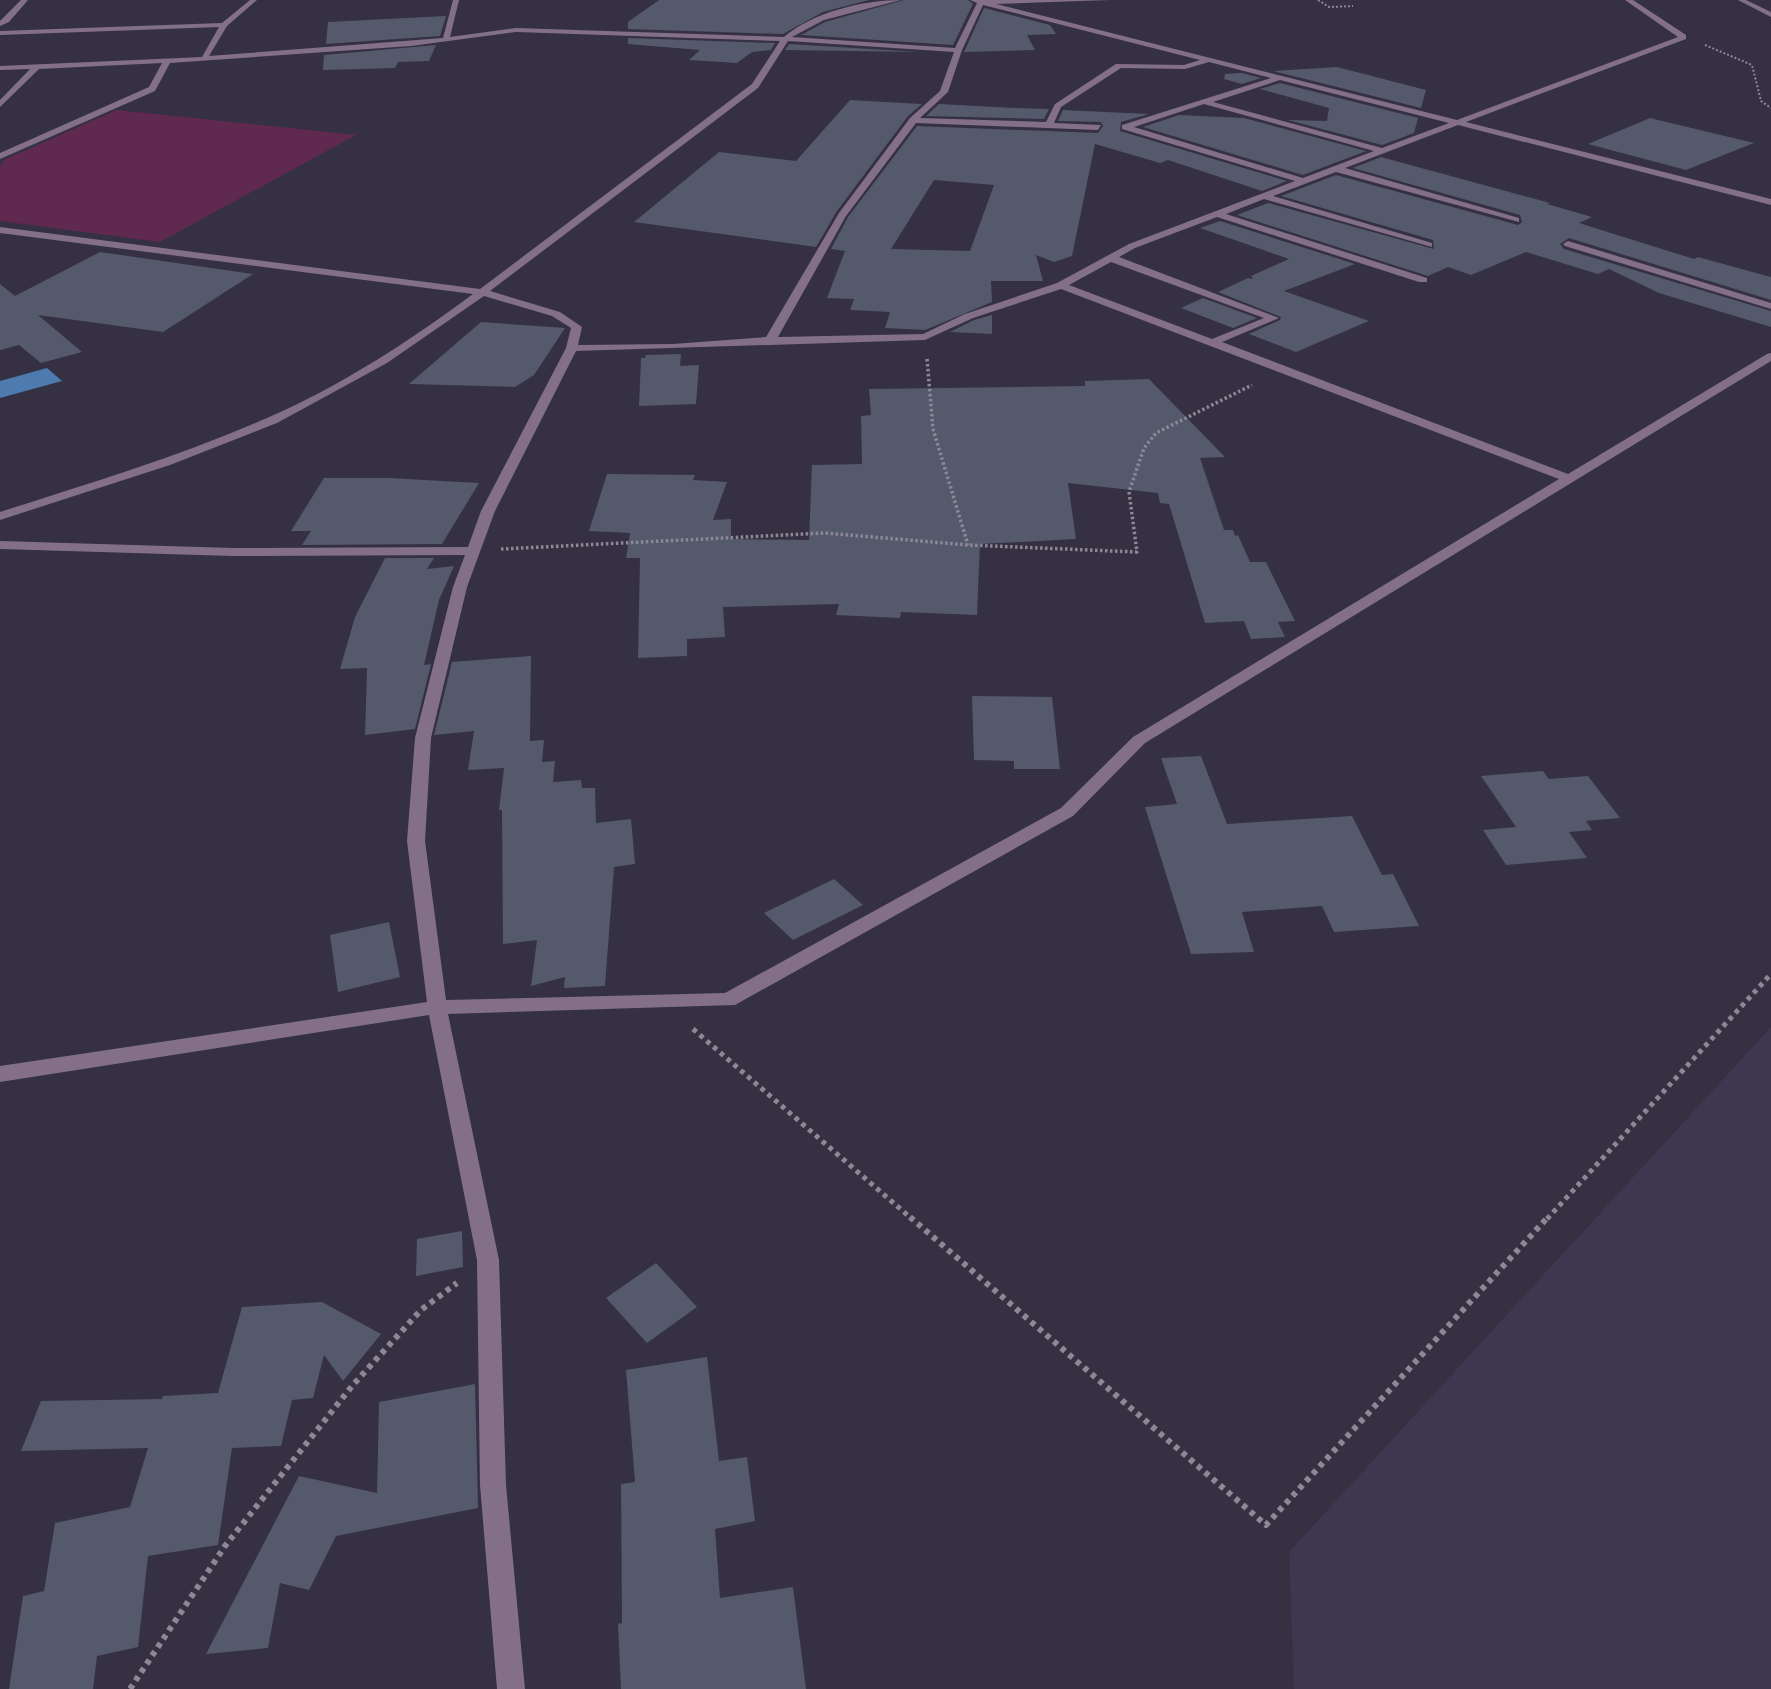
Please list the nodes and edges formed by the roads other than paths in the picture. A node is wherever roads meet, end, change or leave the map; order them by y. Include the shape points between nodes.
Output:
1 (25, 0) edge
2 (254, 0) edge
3 (456, 0) edge
4 (898, 0) edge
5 (1107, 0) edge
6 (1628, 0) edge
7 (1741, 0) edge
8 (977, 1) edge
9 (1771, 15) edge
10 (0, 24) edge
11 (223, 25) junction
12 (0, 33) edge
13 (446, 39) junction
14 (786, 39) junction
15 (958, 50) junction
16 (204, 59) junction
17 (1210, 59) junction
18 (167, 61) junction
19 (37, 67) junction
20 (0, 68) edge
21 (1282, 77) junction
22 (1205, 102) junction
23 (0, 105) edge
24 (913, 120) junction
25 (1461, 122) junction
26 (1049, 125) junction
27 (1098, 127) dead end
28 (1382, 151) junction
29 (0, 156) edge
30 (1337, 169) junction
31 (1304, 181) junction
32 (1263, 196) junction
33 (1771, 202) edge
34 (1218, 214) junction
35 (1516, 220) dead end
36 (0, 230) edge
37 (1568, 244) dead end
38 (1429, 245) dead end
39 (1111, 258) junction
40 (1423, 279) dead end
41 (1061, 285) junction
42 (482, 292) junction
43 (1771, 306) edge
44 (770, 340) junction
45 (1211, 343) junction
46 (572, 348) junction
47 (1771, 356) edge
48 (1567, 478) junction
49 (0, 516) edge
50 (0, 545) edge
51 (472, 551) junction
52 (437, 1007) junction
53 (0, 1074) edge
54 (511, 1689) edge

1 - 10 street
2 - 11 street
3 - 13 street
4 - 14 street via 832,16
5 - 8 street
6 - 25 street via 1683,37
7 - 9 street
8 - 15 street
8 - 17 street
11 - 12 street
11 - 16 street
13 - 14 street via 516,30
13 - 16 street
14 - 15 street
14 - 42 street via 755,86
15 - 24 street via 944,92
16 - 18 street
17 - 21 street
17 - 26 street via 1185,67 1119,66 1058,106
18 - 19 street
18 - 29 street via 152,89
19 - 20 street
19 - 23 street
21 - 22 street
21 - 25 street
22 - 28 street
22 - 31 street via 1125,127
24 - 26 street
24 - 44 street via 842,215
25 - 28 street
25 - 33 street
26 - 27 street
28 - 30 street
30 - 31 street
30 - 35 street
31 - 32 street
32 - 34 street
32 - 38 street
34 - 39 street
34 - 40 street
36 - 42 street
37 - 43 street
39 - 41 street
39 - 45 street via 1274,318
41 - 44 street via 970,316 925,337
41 - 45 street
42 - 46 street via 556,314 577,327
42 - 49 street via 383,362 273,420 166,462
44 - 46 street
45 - 48 street
46 - 51 street via 517,450
47 - 48 street
48 - 52 street via 1139,740 1066,812 728,1000
50 - 51 street via 233,552
51 - 52 street via 423,738 416,841
52 - 53 street
52 - 54 street via 488,1260 493,1485

